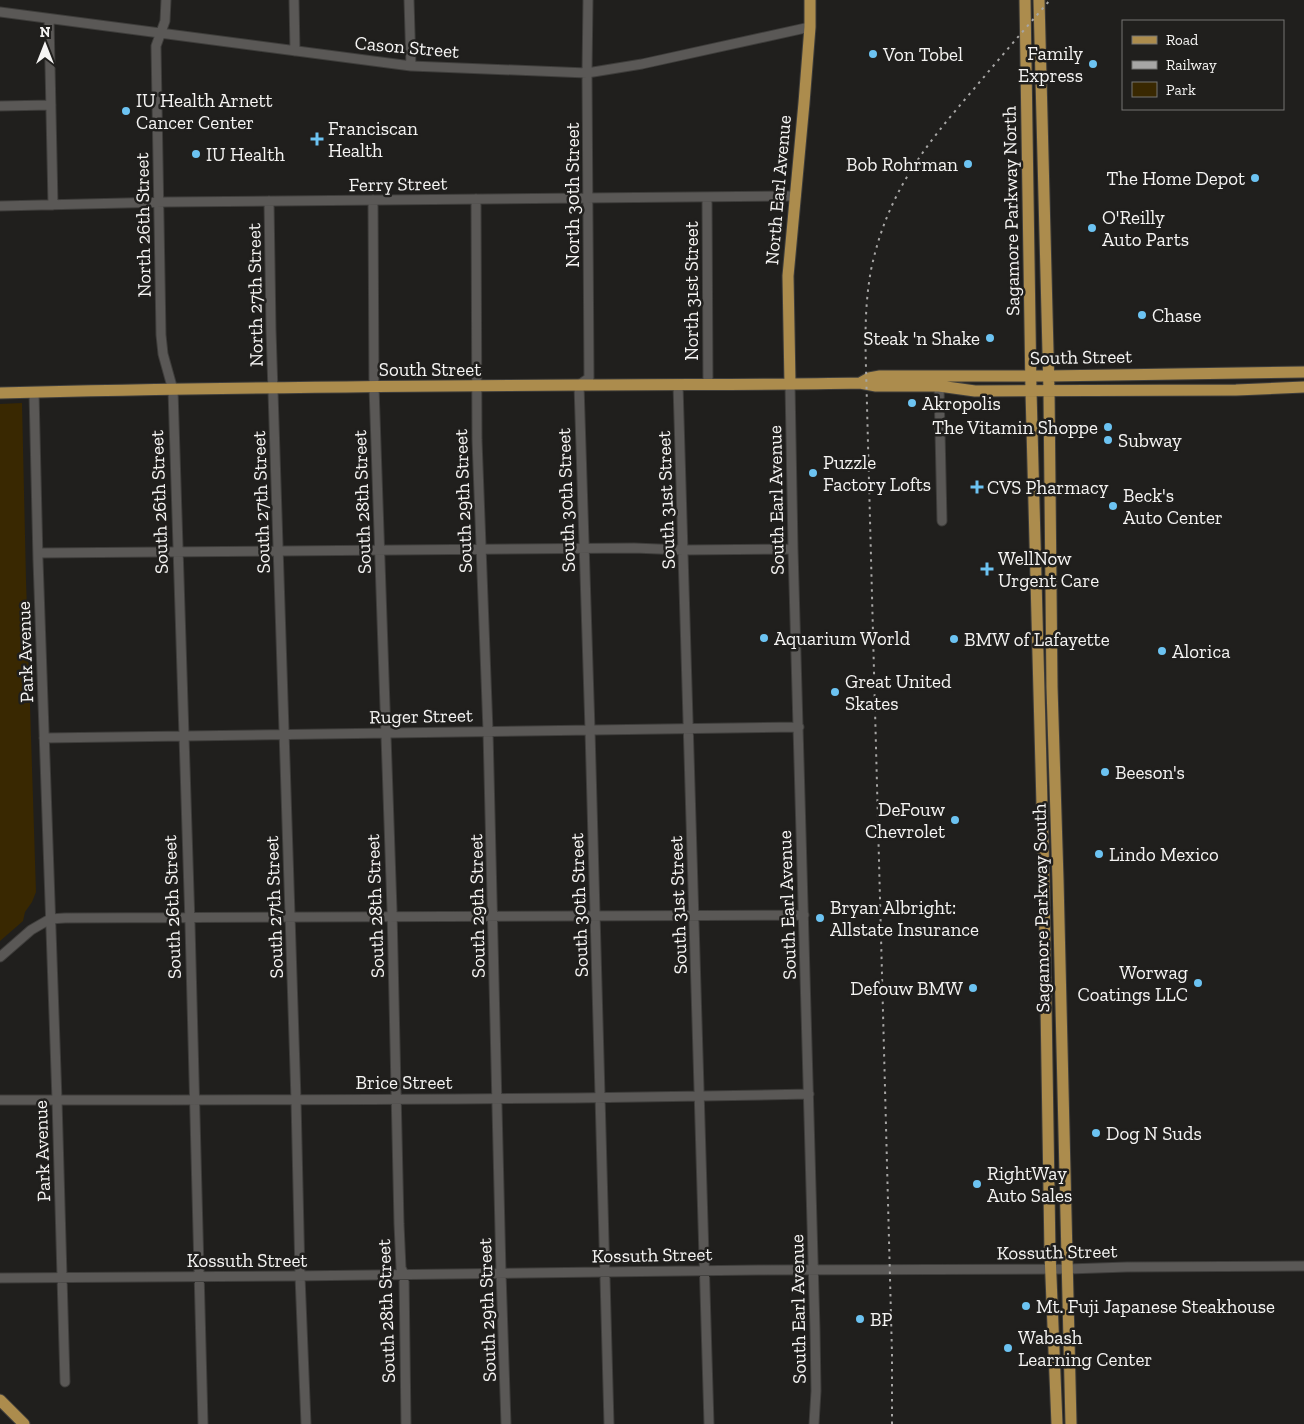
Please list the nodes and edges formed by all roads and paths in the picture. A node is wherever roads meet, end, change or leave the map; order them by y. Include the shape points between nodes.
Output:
1 (166, 0) edge
2 (294, 0) edge
3 (409, 0) edge
4 (588, 0) edge
5 (810, 0) edge
6 (1025, 0) edge
7 (1040, 0) edge
8 (0, 12) edge
9 (49, 19) junction
10 (810, 27) junction
11 (159, 33) junction
12 (295, 51) junction
13 (411, 66) junction
14 (587, 72) junction
15 (51, 105) junction
16 (0, 106) edge
17 (796, 196) junction
18 (707, 197) junction
19 (588, 198) junction
20 (476, 199) junction
21 (373, 200) junction
22 (269, 201) junction
23 (158, 202) junction
24 (53, 205) junction
25 (0, 206) edge
26 (1304, 372) edge
27 (1031, 376) junction
28 (1049, 376) junction
29 (860, 383) junction
30 (790, 384) junction
31 (579, 385) junction
32 (678, 385) junction
33 (708, 385) junction
34 (476, 386) junction
35 (939, 386) junction
36 (374, 387) junction
37 (1304, 387) edge
38 (273, 388) junction
39 (172, 390) junction
40 (1031, 391) junction
41 (1049, 391) junction
42 (34, 392) junction
43 (0, 393) edge
44 (942, 521) dead end
45 (584, 549) junction
46 (793, 549) junction
47 (481, 550) junction
48 (683, 550) junction
49 (278, 551) junction
50 (380, 551) junction
51 (177, 552) junction
52 (38, 553) junction
53 (799, 727) junction
54 (689, 728) junction
55 (590, 730) junction
56 (488, 731) junction
57 (385, 732) junction
58 (284, 734) junction
59 (183, 736) junction
60 (44, 738) junction
61 (50, 915) junction
62 (804, 915) junction
63 (595, 916) junction
64 (694, 916) junction
65 (392, 917) junction
66 (493, 917) junction
67 (189, 918) junction
68 (290, 918) junction
69 (0, 957) edge
70 (809, 1094) junction
71 (700, 1096) junction
72 (600, 1097) junction
73 (498, 1098) junction
74 (396, 1099) junction
75 (0, 1100) edge
76 (57, 1100) junction
77 (194, 1100) junction
78 (296, 1100) junction
79 (1304, 1266) edge
80 (1051, 1269) junction
81 (1068, 1269) junction
82 (814, 1270) junction
83 (705, 1271) junction
84 (604, 1272) junction
85 (501, 1273) junction
86 (404, 1274) junction
87 (199, 1276) junction
88 (300, 1276) junction
89 (0, 1278) edge
90 (62, 1278) junction
91 (65, 1382) dead end
92 (0, 1400) edge
93 (24, 1424) edge
94 (203, 1424) edge
95 (306, 1424) edge
96 (406, 1424) edge
97 (506, 1424) edge
98 (609, 1424) edge
99 (709, 1424) edge
100 (814, 1424) edge
101 (1057, 1424) edge
102 (1071, 1424) edge

1 - 11 street, North 26th Street via 165,21
2 - 12 street
3 - 13 street
4 - 14 street, North 30th Street
5 - 10 main road, North Earl Avenue
6 - 27 main road, Sagamore Parkway North
7 - 28 main road, Sagamore Parkway North
8 - 9 street, Cason Street
9 - 11 street, Cason Street
9 - 15 street
10 - 14 street, Cason Street via 642,64
10 - 17 main road, North Earl Avenue
11 - 12 street, Cason Street
11 - 23 street, North 26th Street via 156,46
12 - 13 street, Cason Street
13 - 14 street, Cason Street
14 - 19 street, North 30th Street
15 - 16 street
15 - 24 street
17 - 18 street, Ferry Street
17 - 30 main road, North Earl Avenue via 788,276
18 - 19 street, Ferry Street
18 - 33 street, North 31st Street
19 - 20 street, Ferry Street
19 - 31 street, North 30th Street via 589,378
20 - 21 street, Ferry Street
20 - 34 street, South 29th Street
21 - 22 street, Ferry Street
21 - 36 street, South 28th Street
22 - 23 street, Ferry Street
22 - 38 street, North 27th Street
23 - 24 street, Ferry Street
23 - 39 street, North 26th Street via 161,335
24 - 25 street, Ferry Street
26 - 28 main road, South Street
27 - 28 main road, South Street
27 - 29 main road, South Street via 875,376
27 - 40 main road, Sagamore Parkway North
28 - 41 main road, Sagamore Parkway North
29 - 30 main road, South Street
29 - 35 main road, South Street
30 - 33 main road, South Street
30 - 46 street, South Earl Avenue
31 - 32 main road, South Street
31 - 34 main road, South Street
31 - 45 street, South 30th Street
32 - 33 main road, South Street
32 - 48 street, South 31st Street
34 - 36 main road, South Street
34 - 47 street, South 29th Street
35 - 40 main road, South Street via 975,391
35 - 44 street
36 - 38 main road, South Street
36 - 50 street, South 28th Street
37 - 41 main road, South Street
38 - 39 main road, South Street
38 - 49 street, South 27th Street
39 - 42 main road, South Street
39 - 51 street, South 26th Street
40 - 41 main road, South Street
40 - 80 main road, Sagamore Parkway South
41 - 81 main road, Sagamore Parkway South via 1052,687
42 - 43 main road, South Street
42 - 52 street, Park Avenue
45 - 47 street
45 - 48 street
45 - 55 street, South 30th Street
46 - 48 street
46 - 53 street, South Earl Avenue
47 - 50 street
47 - 56 street, South 29th Street
48 - 54 street, South 31st Street
49 - 50 street
49 - 51 street
49 - 58 street, South 27th Street
50 - 57 street, South 28th Street
51 - 52 street
51 - 59 street, South 26th Street
52 - 60 street, Park Avenue
53 - 54 street, Ruger Street
53 - 62 street, South Earl Avenue
54 - 55 street, Ruger Street
54 - 64 street, South 31st Street
55 - 56 street, Ruger Street
55 - 63 street, South 30th Street
56 - 57 street, Ruger Street
56 - 66 street, South 29th Street
57 - 58 street, Ruger Street
57 - 65 street, South 28th Street
58 - 59 street, Ruger Street
58 - 68 street, South 27th Street
59 - 60 street, Ruger Street
59 - 67 street, South 26th Street
60 - 61 street, Park Avenue
61 - 67 street via 65,918
61 - 69 street
61 - 76 street, Park Avenue
62 - 64 street
62 - 70 street, South Earl Avenue
63 - 64 street
63 - 66 street
63 - 72 street, South 30th Street
64 - 71 street, South 31st Street
65 - 66 street
65 - 68 street
65 - 74 street, South 28th Street
66 - 73 street, South 29th Street
67 - 68 street
67 - 77 street, South 26th Street
68 - 78 street, South 27th Street
70 - 71 street, Brice Street
70 - 82 street, South Earl Avenue
71 - 72 street, Brice Street
71 - 83 street, South 31st Street
72 - 73 street, Brice Street
72 - 84 street, South 30th Street
73 - 74 street, Brice Street
73 - 85 street, South 29th Street
74 - 78 street, Brice Street
74 - 86 street, South 28th Street via 401,1268
75 - 76 street, Brice Street
76 - 77 street, Brice Street
76 - 90 street, Park Avenue
77 - 78 street, Brice Street
77 - 87 street, South 26th Street
78 - 88 street, South 27th Street
79 - 81 street, Kossuth Street
80 - 81 street, Kossuth Street
80 - 82 street, Kossuth Street
80 - 101 main road, Sagamore Parkway South
81 - 102 main road, Sagamore Parkway South
82 - 83 street, Kossuth Street
82 - 100 street, South Earl Avenue
83 - 84 street, Kossuth Street
83 - 99 street, South 31st Street
84 - 85 street, Kossuth Street
84 - 98 street, South 30th Street
85 - 86 street, Kossuth Street
85 - 97 street, South 29th Street
86 - 88 street, Kossuth Street
86 - 96 street, South 28th Street
87 - 88 street, Kossuth Street
87 - 90 street, Kossuth Street
87 - 94 street, South 26th Street
88 - 95 street, South 27th Street
89 - 90 street, Kossuth Street
90 - 91 street, Park Avenue
92 - 93 main road

